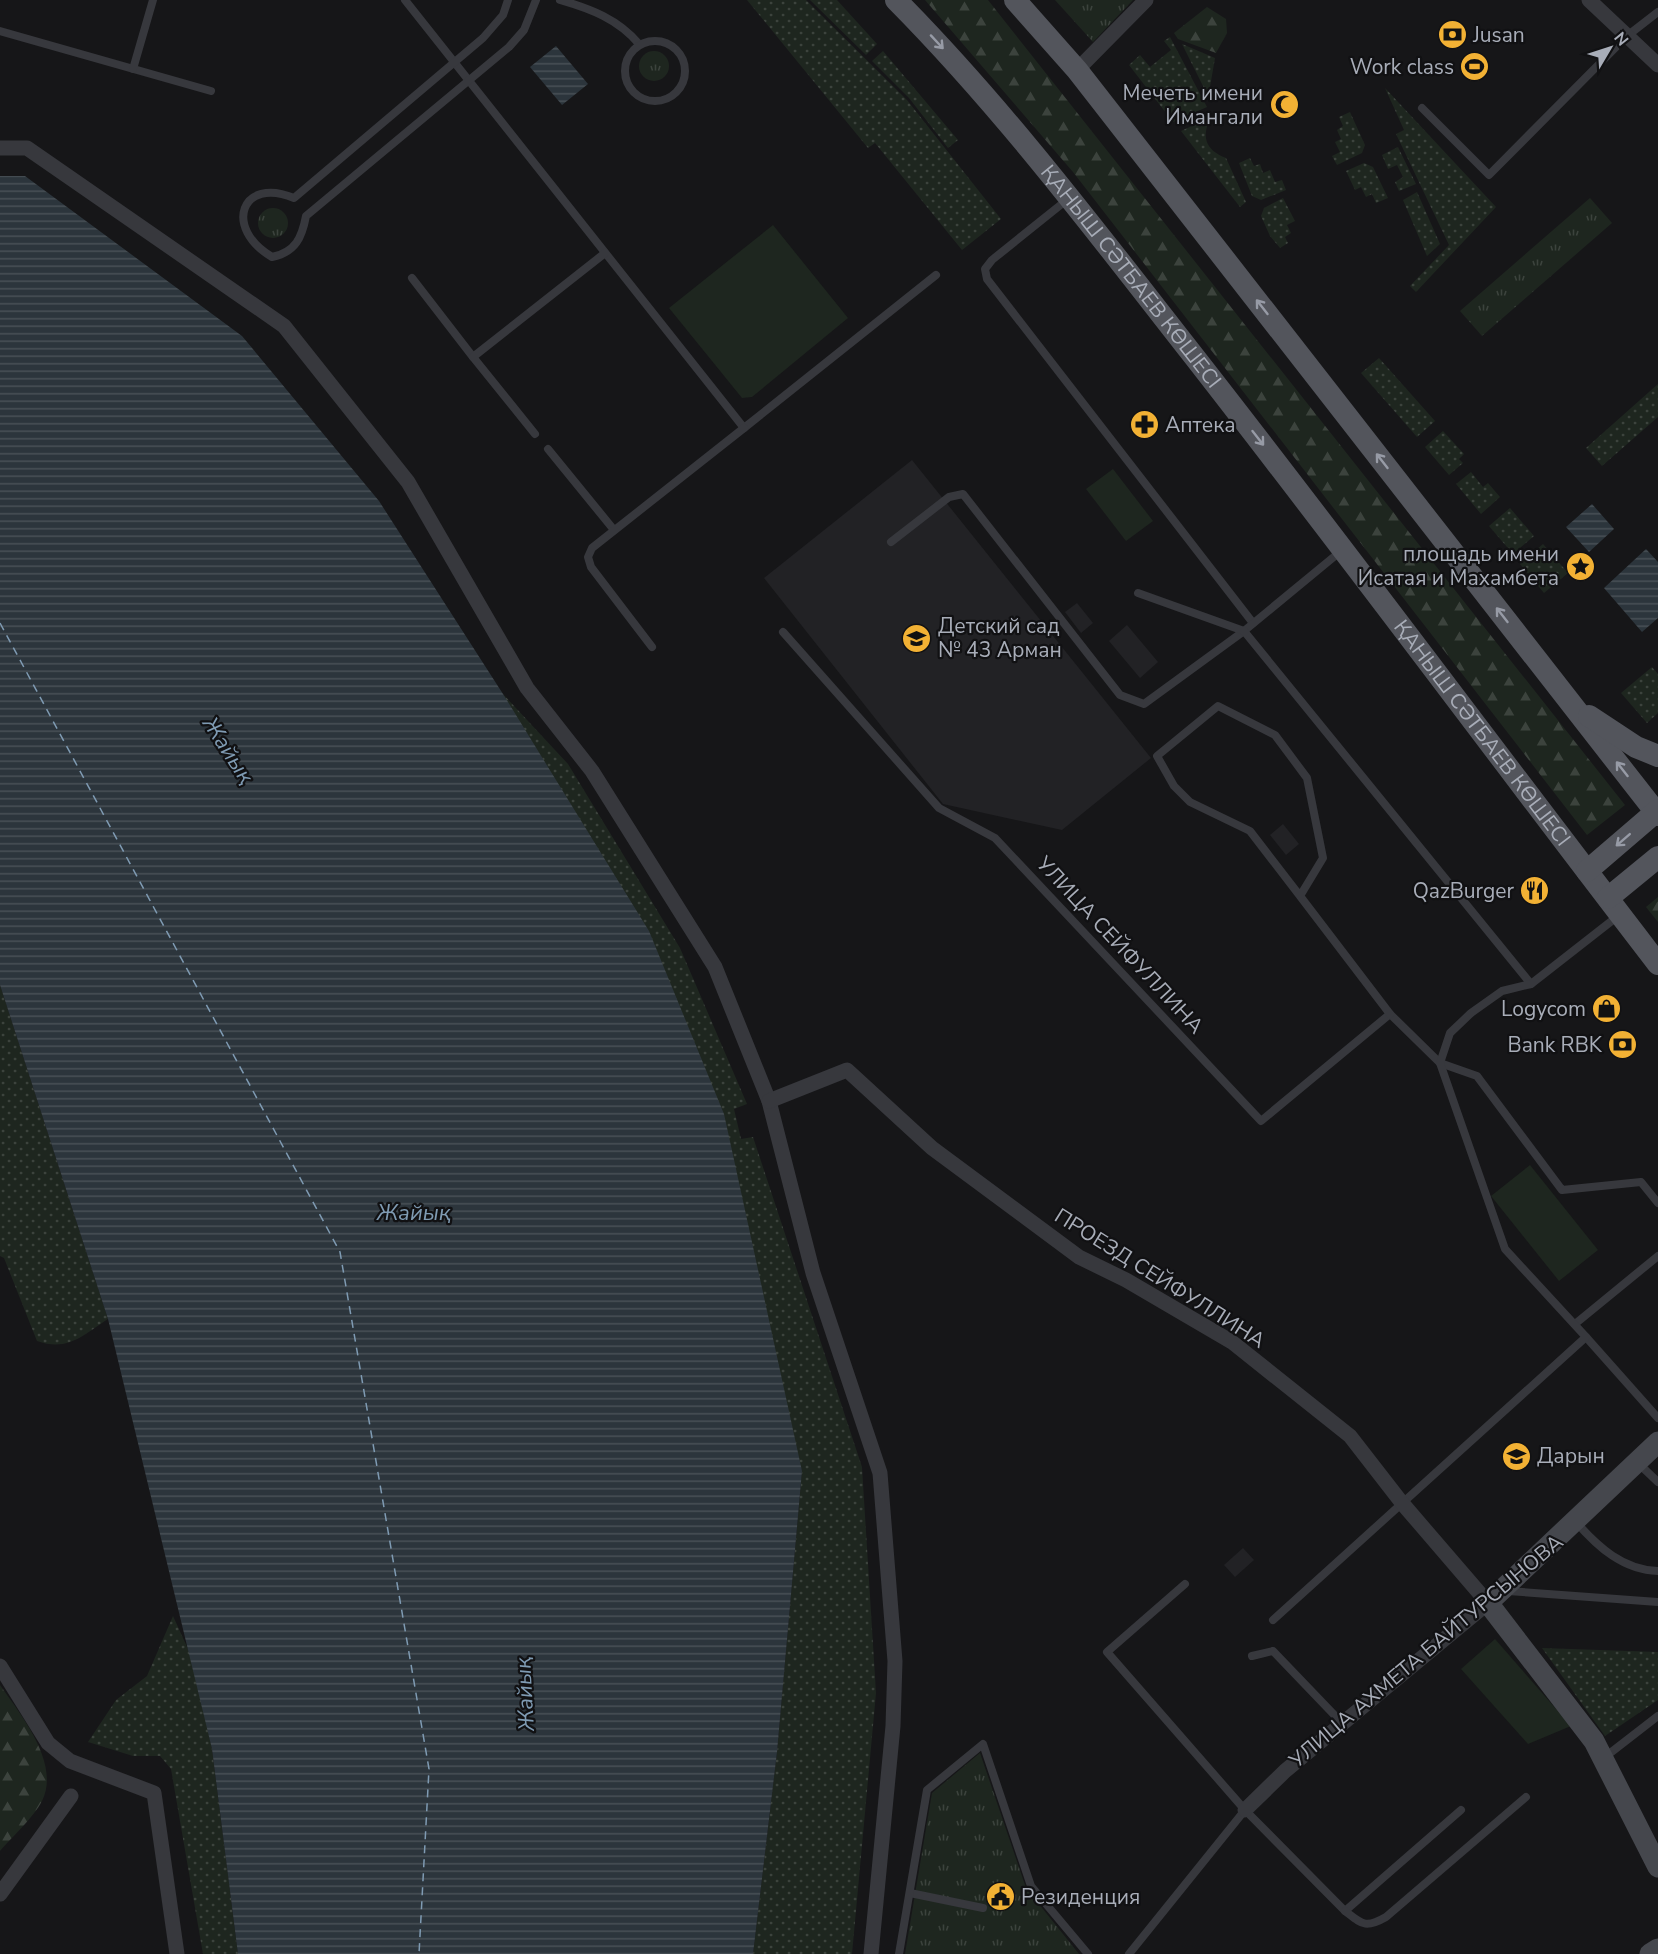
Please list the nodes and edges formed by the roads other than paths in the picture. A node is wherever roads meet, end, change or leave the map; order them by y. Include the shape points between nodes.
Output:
1 (153, 0) edge
2 (405, 0) edge
3 (508, 0) edge
4 (536, 0) edge
5 (560, 0) edge
6 (896, 0) edge
7 (1015, 0) edge
8 (1146, 0) edge
9 (1589, 0) edge
10 (1658, 12) edge
11 (0, 31) edge
12 (1627, 36) junction
13 (639, 44) junction
14 (454, 61) junction
15 (1658, 65) edge
16 (133, 69) junction
17 (1077, 70) junction
18 (469, 79) junction
19 (211, 91) dead end
20 (1422, 108) dead end
21 (0, 148) edge
22 (1070, 197) junction
23 (605, 253) junction
24 (936, 275) dead end
25 (412, 278) dead end
26 (473, 357) junction
27 (744, 428) junction
28 (535, 434) dead end
29 (548, 449) dead end
30 (614, 530) junction
31 (891, 542) dead end
32 (1344, 548) junction
33 (1138, 593) dead end
34 (1253, 623) junction
35 (1244, 631) junction
36 (783, 632) dead end
37 (652, 647) dead end
38 (1572, 704) junction
39 (1658, 756) edge
40 (1657, 812) edge
41 (1658, 857) edge
42 (1587, 871) junction
43 (1300, 896) junction
44 (1614, 906) junction
45 (1658, 964) edge
46 (1531, 984) junction
47 (1390, 1014) junction
48 (1440, 1063) junction
49 (769, 1101) junction
50 (1658, 1203) edge
51 (1658, 1256) edge
52 (1575, 1324) junction
53 (1586, 1338) junction
54 (1658, 1418) edge
55 (1658, 1442) edge
56 (1638, 1463) junction
57 (1658, 1482) edge
58 (1402, 1503) junction
59 (1576, 1522) junction
60 (1658, 1571) edge
61 (1185, 1584) dead end
62 (1496, 1597) junction
63 (1658, 1602) edge
64 (1273, 1620) dead end
65 (1252, 1656) dead end
66 (0, 1666) edge
67 (1658, 1716) edge
68 (1342, 1723) junction
69 (1603, 1759) junction
70 (71, 1796) dead end
71 (1526, 1797) dead end
72 (1245, 1810) junction
73 (1461, 1810) dead end
74 (1658, 1867) edge
75 (909, 1893) junction
76 (0, 1894) edge
77 (983, 1908) dead end
78 (1345, 1911) junction
79 (1658, 1949) edge
80 (177, 1954) edge
81 (871, 1954) edge
82 (899, 1954) edge
83 (1088, 1954) edge
84 (1129, 1954) edge
85 (1650, 1954) edge

1 - 16 lane
2 - 14 lane
3 - 14 lane via 503,15 483,38
4 - 18 lane via 524,30
5 - 13 lane via 598,12
6 -> 22 main road, ҚАНЫШ СӘТБАЕВ КӨШЕСІ via 940,44
7 - 17 main road
8 - 17 street
9 - 12 street
10 - 12 lane
11 - 16 lane
12 - 15 street
12 - 20 lane via 1489,175
13 - 13 lane via 628,56 624,72 629,87 641,98 657,102 672,97 685,77 682,54 670,43 654,39
14 - 18 lane
14 - 18 lane via 294,198 269,191 257,195 244,209 242,219 248,238 272,257 284,255 300,241 306,216
16 - 19 lane
38 -> 17 main road
18 - 23 lane
21 - 49 street via 27,148 284,326 408,482 526,688 592,771 715,967
22 -> 32 main road, ҚАНЫШ СӘТБАЕВ КӨШЕСІ
22 - 34 lane via 992,260 985,269 987,279
23 - 26 lane
23 - 27 lane
24 - 27 lane
25 - 26 lane
26 - 28 lane
27 - 30 lane
29 - 30 lane
30 - 37 lane via 592,548 588,557 591,567
31 - 35 lane via 949,497 963,494 1120,695 1144,704
32 - 34 lane
32 - 42 main road, ҚАНЫШ СӘТБАЕВ КӨШЕСІ
33 - 35 lane
34 - 35 lane
35 - 46 lane
36 - 47 lane, УЛИЦА СЕЙФУЛЛИНА via 939,808 995,838 1261,1121
38 - 39 main road via 1636,747
40 -> 38 main road
40 -> 42 main road
41 - 44 main road
42 - 44 main road, ҚАНЫШ СӘТБАЕВ КӨШЕСІ
43 - 43 lane via 1323,858 1307,778 1275,735 1218,706 1157,756 1174,786 1190,802 1250,831
43 - 47 lane
44 - 45 main road, ҚАНЫШ СӘТБАЕВ КӨШЕСІ
44 - 46 lane
46 - 48 lane via 1502,991 1471,1013 1450,1034
47 - 48 lane
48 - 50 lane via 1477,1076 1562,1190 1641,1182
48 - 52 lane via 1505,1249
49 - 58 street, ПРОЕЗД СЕЙФУЛЛИНА via 847,1070 932,1148 1080,1257 1232,1342 1350,1436
49 - 81 street via 813,1273 880,1473 896,1661
51 - 52 lane
52 - 53 lane
53 - 54 lane
53 - 58 lane
55 - 56 street, УЛИЦА АХМЕТА БАЙТУРСЫНОВА
56 - 57 lane
56 - 59 street, УЛИЦА АХМЕТА БАЙТУРСЫНОВА
58 - 62 street, ПРОЕЗД СЕЙФУЛЛИНА
58 - 64 lane
59 - 60 lane via 1594,1543 1616,1559
59 - 62 street, УЛИЦА АХМЕТА БАЙТУРСЫНОВА
61 - 72 lane via 1107,1653
62 - 63 lane
62 - 68 street, УЛИЦА АХМЕТА БАЙТУРСЫНОВА
62 - 69 street
65 - 68 lane via 1273,1651
66 - 80 street via 48,1743 70,1761 154,1793
67 - 69 lane
68 - 72 street, УЛИЦА АХМЕТА БАЙТУРСЫНОВА via 1285,1770
69 - 74 street
70 - 76 street
71 - 78 lane via 1386,1917 1372,1925 1361,1923
72 - 78 lane
72 - 84 lane
73 - 78 lane
75 - 77 lane
75 - 82 lane
75 - 83 lane via 927,1790 983,1744 1031,1886
79 - 85 street

